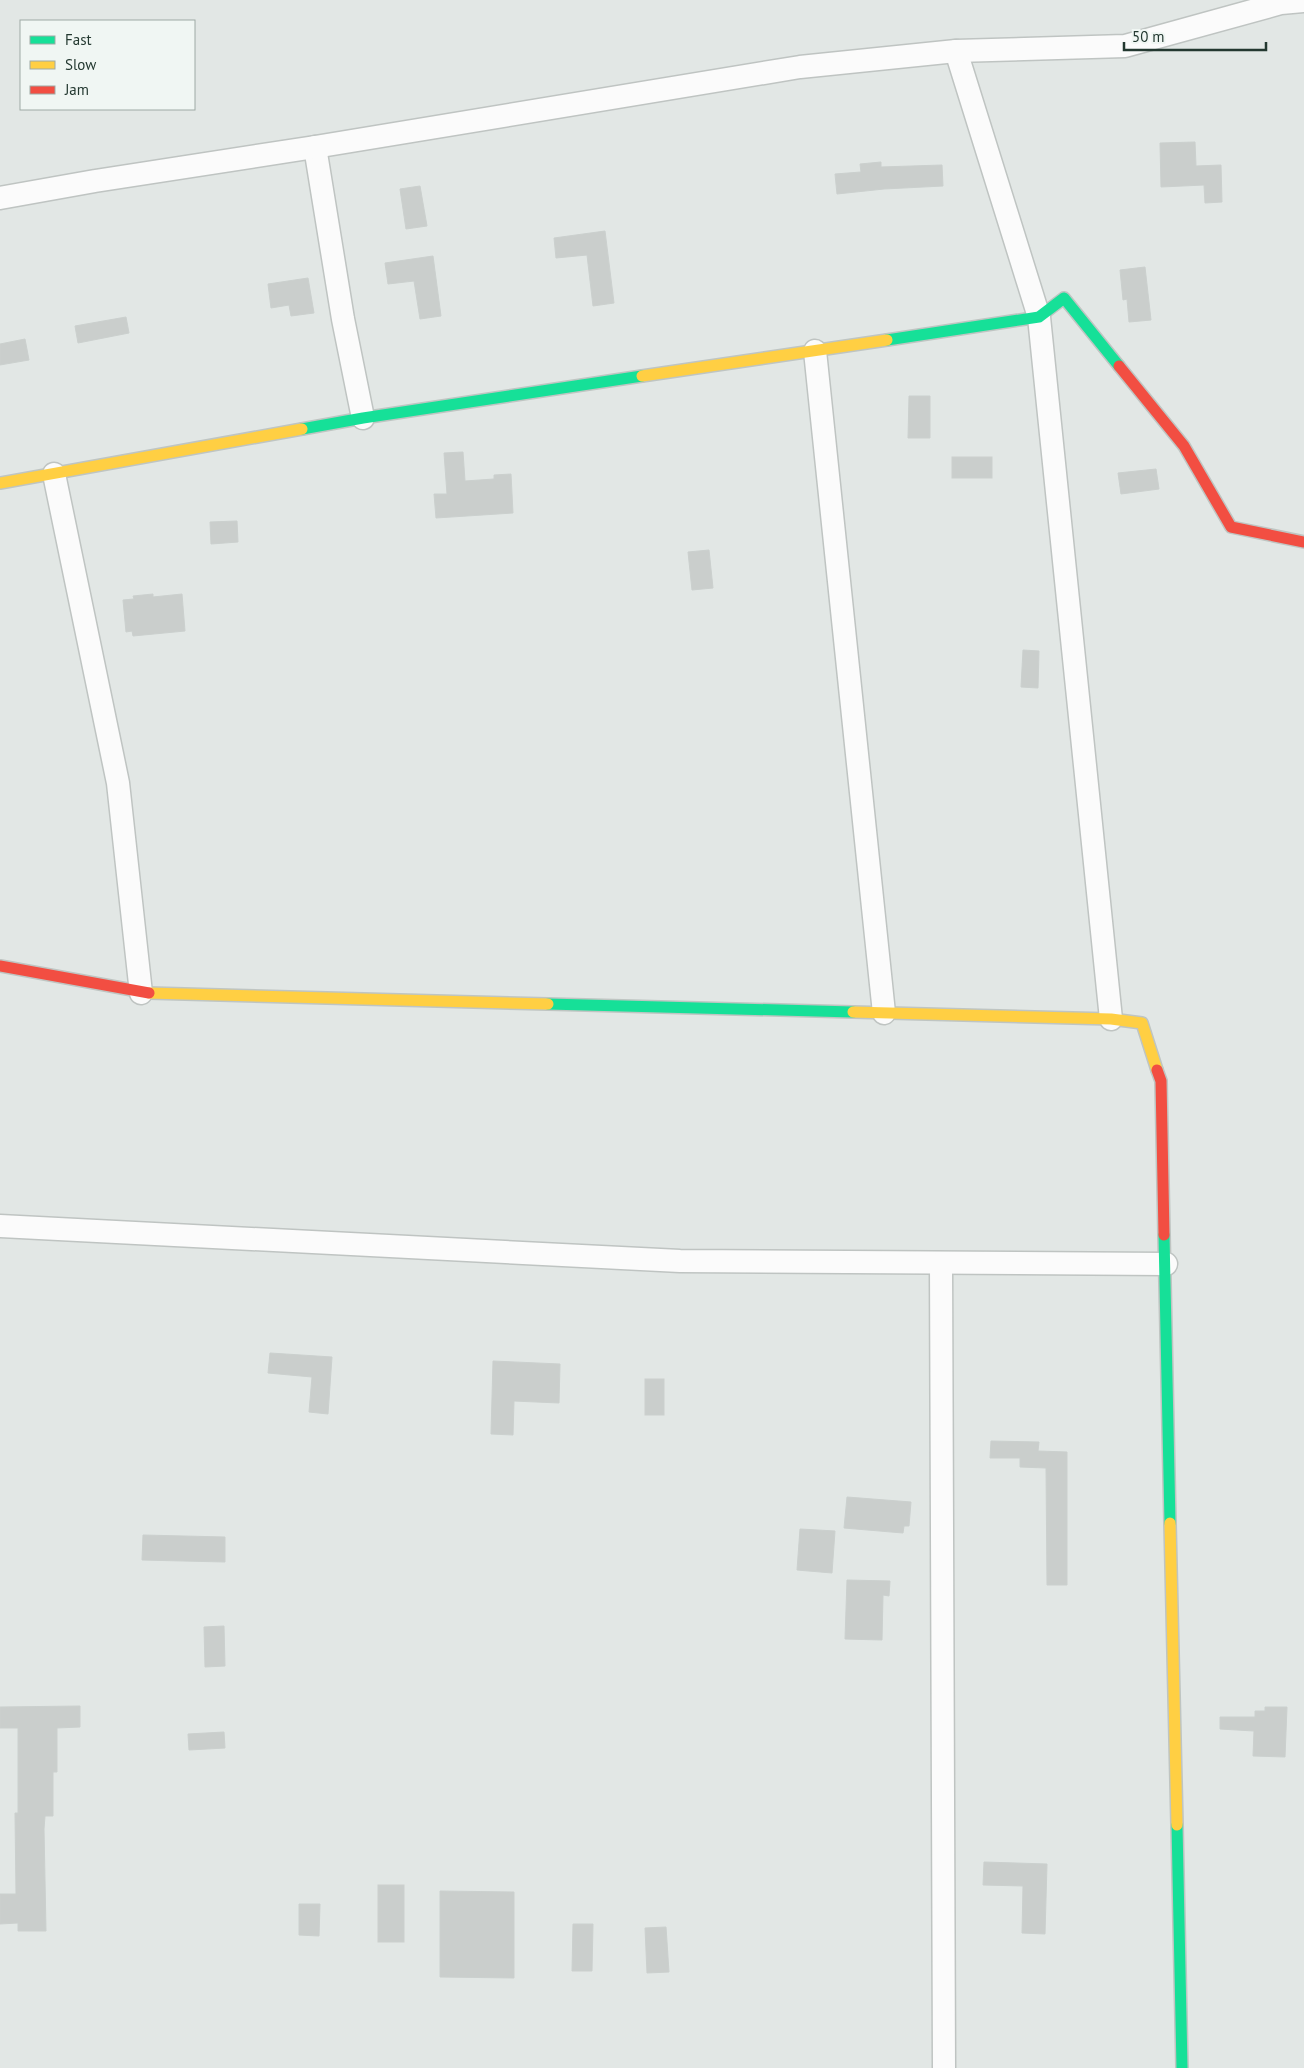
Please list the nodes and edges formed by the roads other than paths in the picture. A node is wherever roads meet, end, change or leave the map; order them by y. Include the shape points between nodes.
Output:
1 (1304, 0) edge
2 (956, 51) junction
3 (314, 147) junction
4 (0, 198) edge
5 (1039, 317) junction
6 (815, 351) junction
7 (363, 418) junction
8 (54, 474) junction
9 (0, 483) edge
10 (1304, 542) edge
11 (0, 966) edge
12 (141, 993) junction
13 (884, 1013) junction
14 (1111, 1019) junction
15 (0, 1226) edge
16 (941, 1263) junction
17 (1166, 1264) junction
18 (944, 2068) edge
19 (1182, 2068) edge

1 - 2 street via 1281,3 1125,46
2 - 3 street via 800,67
2 - 5 street
3 - 4 street
3 - 7 street
5 - 6 street
5 - 10 street via 1064,298 1184,446 1231,528
5 - 14 street
6 - 7 street
6 - 13 street
7 - 8 street
8 - 9 street
8 - 12 street via 118,783
11 - 12 street
12 - 13 street
13 - 14 street
14 - 17 street via 1142,1023 1161,1082
15 - 16 street via 680,1261
16 - 17 street
16 - 18 street
17 - 19 street

